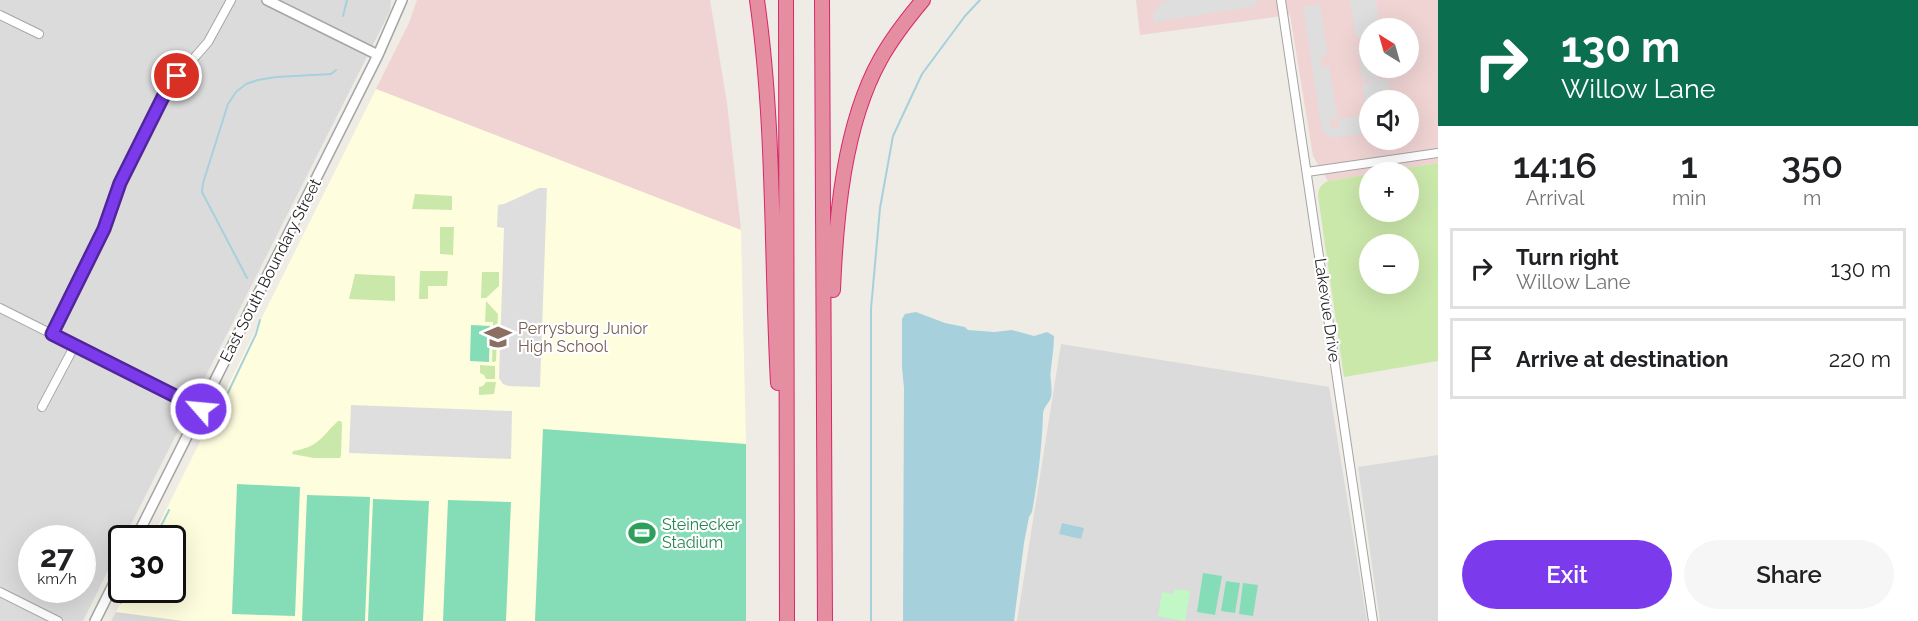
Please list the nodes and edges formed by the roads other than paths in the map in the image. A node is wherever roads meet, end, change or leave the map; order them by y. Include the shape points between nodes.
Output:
1 (231, 0) edge
2 (267, 0) edge
3 (402, 0) edge
4 (757, 0) edge
5 (786, 0) edge
6 (822, 0) edge
7 (923, 0) edge
8 (1281, 0) edge
9 (0, 15) edge
10 (39, 34) dead end
11 (378, 55) junction
12 (1438, 153) edge
13 (1307, 172) junction
14 (0, 308) edge
15 (825, 324) junction
16 (52, 334) junction
17 (75, 345) junction
18 (42, 407) dead end
19 (201, 409) junction
20 (143, 525) edge
21 (786, 537) junction
22 (0, 592) edge
23 (108, 595) edge
24 (58, 621) edge
25 (95, 621) edge
26 (787, 621) edge
27 (825, 621) edge
28 (1373, 621) edge

1 - 16 street via 208,42 167,89
2 - 11 street
3 - 11 street, East South Boundary Street
4 - 21 highway via 768,117
5 - 21 highway
6 - 15 highway
7 - 15 highway via 888,47 859,110 850,140 834,252 833,291
8 - 13 street, Lakevue Drive
9 - 10 street
11 - 19 street, East South Boundary Street
12 - 13 street
13 - 28 street, Lakevue Drive
14 - 16 street
15 - 27 highway
16 - 17 street
17 - 18 street
17 - 19 street
19 - 20 street, East South Boundary Street
21 - 26 highway
22 - 24 street
23 - 25 street

